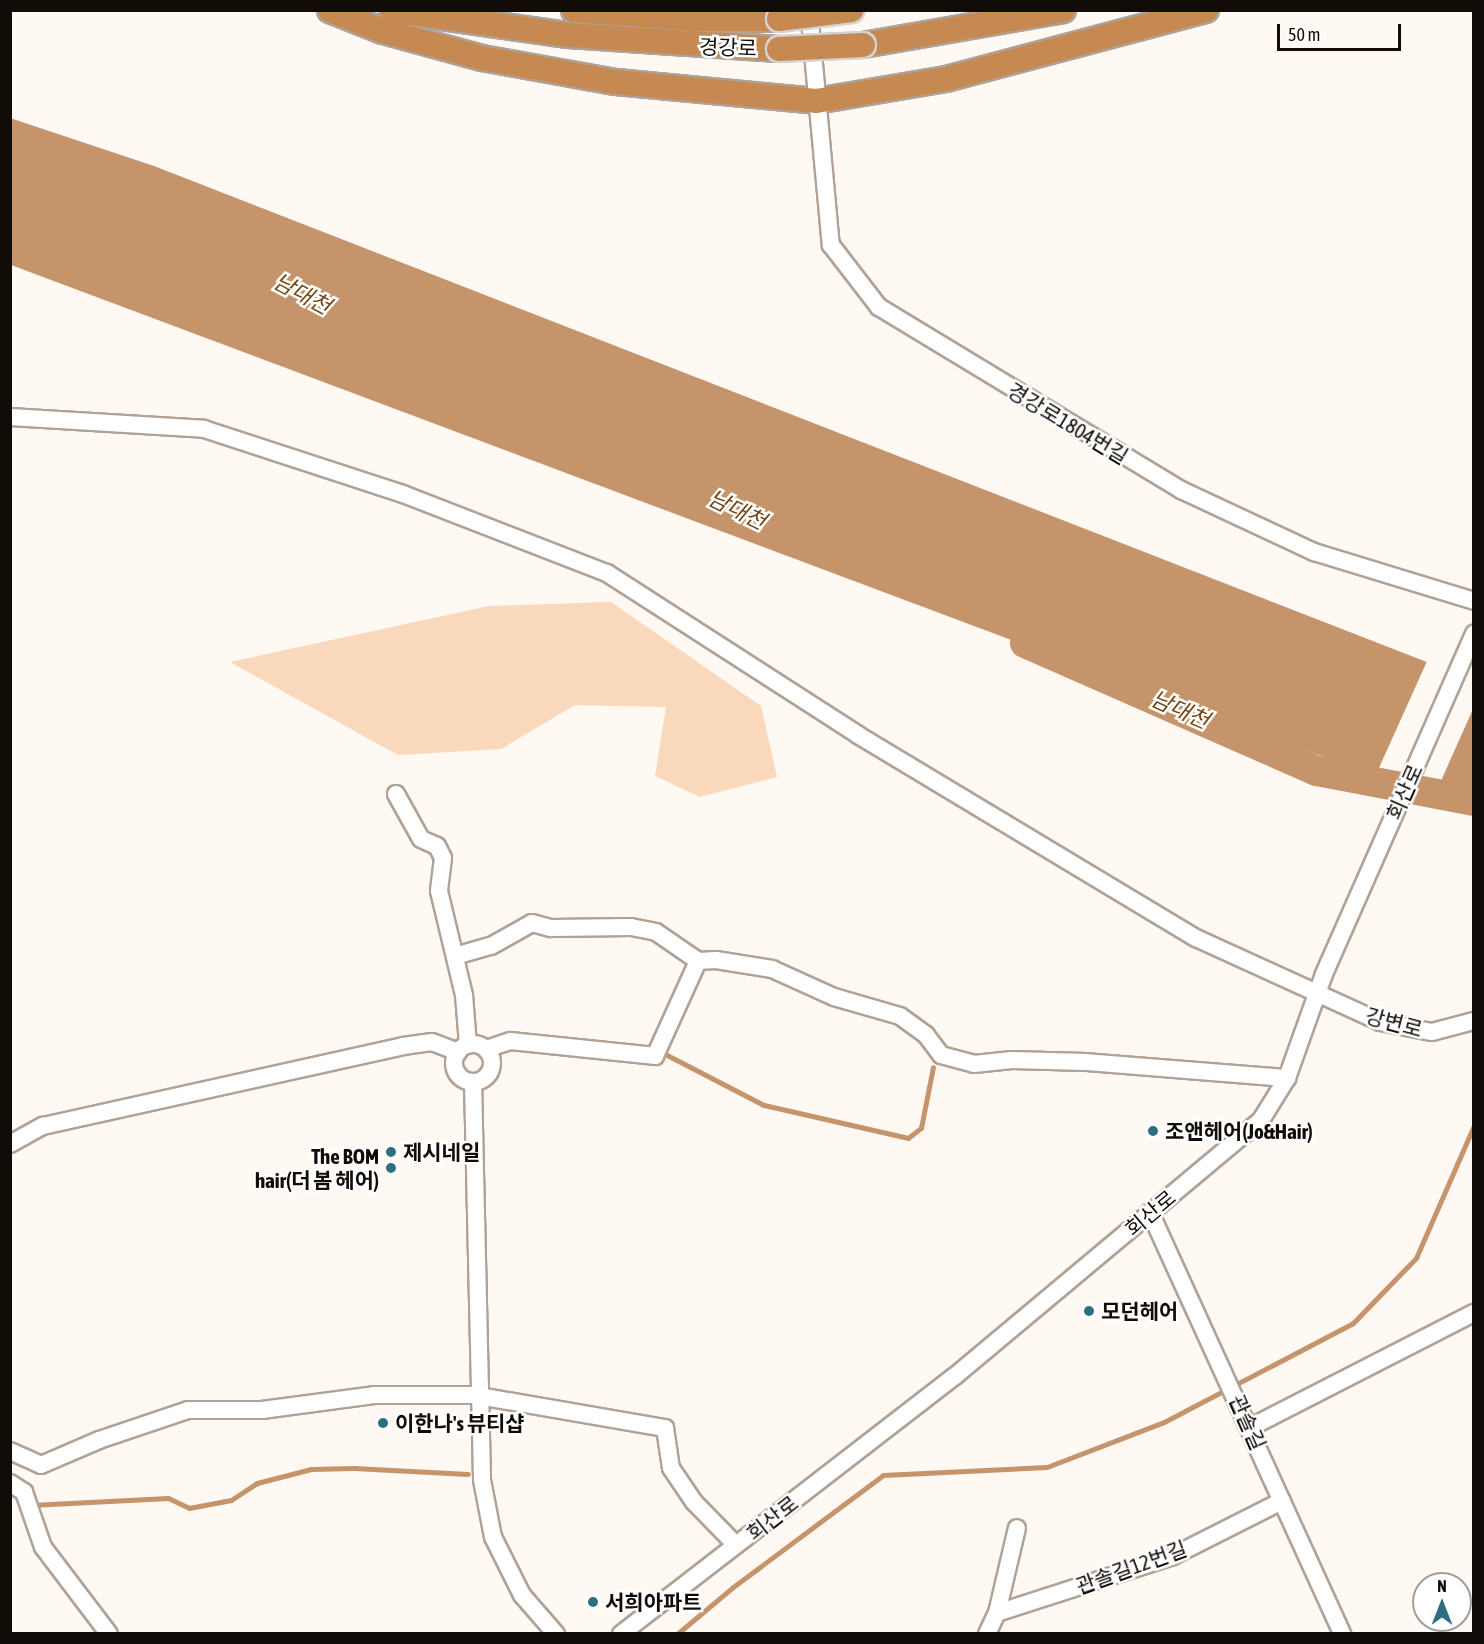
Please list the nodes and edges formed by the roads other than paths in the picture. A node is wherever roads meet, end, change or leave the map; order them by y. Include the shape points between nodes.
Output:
1 (330, 10) edge
2 (392, 10) edge
3 (574, 10) edge
4 (809, 10) edge
5 (851, 10) edge
6 (1063, 10) edge
7 (1206, 10) edge
8 (816, 101) junction
9 (10, 417) edge
10 (1473, 601) edge
11 (1473, 634) edge
12 (396, 794) dead end
13 (455, 956) junction
14 (698, 961) junction
15 (1317, 995) junction
16 (1473, 1021) edge
17 (463, 1048) junction
18 (486, 1049) junction
19 (1287, 1077) junction
20 (473, 1082) junction
21 (10, 1144) edge
22 (1150, 1212) junction
23 (1473, 1313) edge
24 (482, 1397) junction
25 (1251, 1427) junction
26 (10, 1451) edge
27 (10, 1483) edge
28 (1282, 1501) junction
29 (1017, 1528) dead end
30 (736, 1545) junction
31 (997, 1613) junction
32 (109, 1634) edge
33 (556, 1634) edge
34 (621, 1634) edge
35 (987, 1634) edge
36 (1342, 1634) edge

1 - 8 highway via 383,31 493,60 616,82
2 - 6 highway, 경강로, bridge via 568,35 779,49 863,45
3 - 5 highway, 경강로, bridge via 697,19 779,19
4 - 8 street, 경강로1804번길
7 - 8 highway via 946,79
8 - 10 street, 경강로1804번길 via 831,245 879,307 1181,490 1314,552
9 - 15 street, 강변로 via 204,429 404,494 607,573 858,735 1166,920
11 - 15 street, 회산로
12 - 13 street via 421,839 437,846 443,858 439,891
13 - 14 street via 491,946 532,924 551,928 631,927 656,932
13 - 17 street via 464,995
14 - 18 street via 655,1056 511,1041
14 - 19 street via 743,962 772,969 834,997 900,1016 926,1035 941,1054 974,1064 1012,1060 1086,1062
15 - 16 street, 강변로 via 1380,1022 1432,1032
15 - 19 street, 회산로
17 - 18 street
17 - 20 street via 455,1069 462,1078
17 - 21 street via 432,1042 403,1046 43,1126
18 - 20 street via 492,1067 485,1077
19 - 22 street, 회산로 via 1262,1120
20 - 24 street
22 - 25 street, 관솔길
22 - 30 street, 회산로 via 955,1376
23 - 25 street
24 - 26 street via 374,1395 262,1410 188,1410 99,1440 41,1465
24 - 30 street via 665,1428 671,1468 694,1502
24 - 33 street via 482,1480 493,1537 522,1594
25 - 28 street, 관솔길
27 - 32 street via 24,1492 43,1547
28 - 31 street, 관솔길12번길 via 1173,1556
28 - 36 street, 관솔길
29 - 31 street
30 - 34 street, 회산로
31 - 35 street

